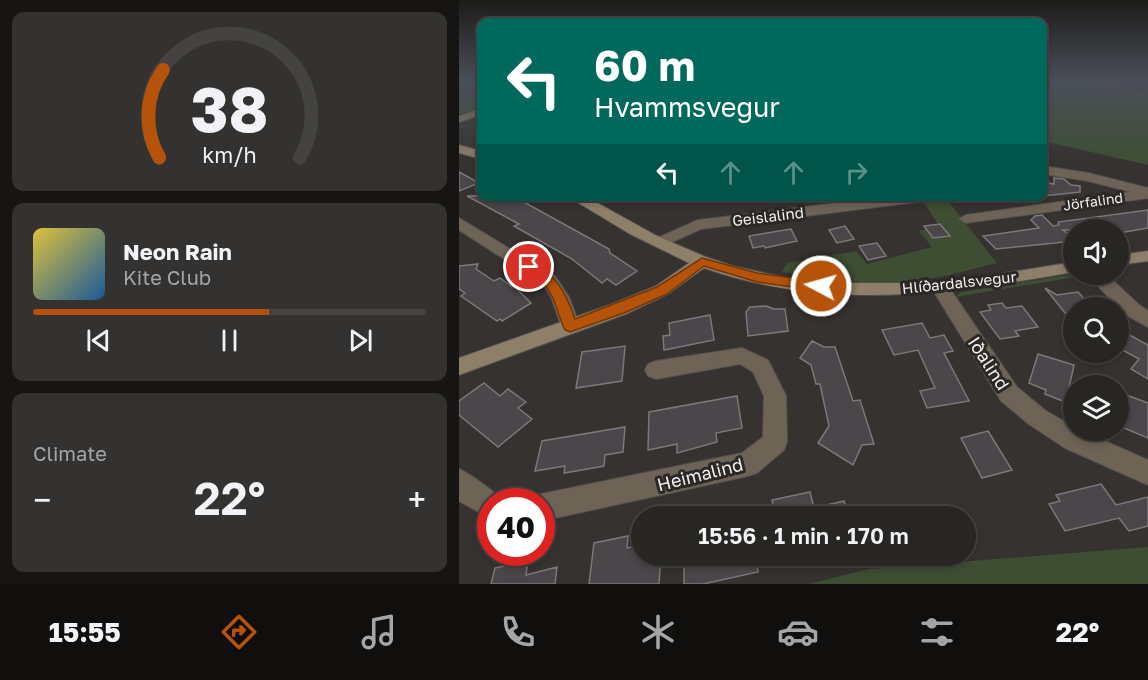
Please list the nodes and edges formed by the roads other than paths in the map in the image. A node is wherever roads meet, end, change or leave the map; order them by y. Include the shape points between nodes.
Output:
1 (477, 111) edge
2 (459, 116) edge
3 (459, 149) edge
4 (477, 153) edge
5 (1047, 171) edge
6 (1148, 193) edge
7 (583, 201) edge
8 (893, 201) edge
9 (966, 219) dead end
10 (459, 223) edge
11 (659, 243) junction
12 (1148, 256) edge
13 (1129, 259) edge
14 (702, 262) junction
15 (1063, 269) edge
16 (1106, 285) edge
17 (940, 287) junction
18 (1148, 320) edge
19 (570, 326) junction
20 (459, 367) edge
21 (656, 370) dead end
22 (1148, 473) edge
23 (459, 483) edge
24 (477, 497) edge
25 (555, 505) edge

1 - 2 street
3 - 4 street
5 - 6 street, Jörfalind
6 - 9 street, Jörfalind
7 - 11 street, Hlíðardalsvegur
8 - 11 street, Geislalind via 698,225
10 - 19 street via 549,280
11 - 14 street, Hlíðardalsvegur
12 - 13 street
14 - 17 street, Hlíðardalsvegur via 804,285 870,290
14 - 19 street via 662,290
15 - 17 street, Hlíðardalsvegur
16 - 18 street
17 - 22 street, Iðalind via 1009,394 1074,440
19 - 20 street
21 - 25 street, Heimalind via 742,356 761,366 775,396 775,442 748,464
23 - 24 street

